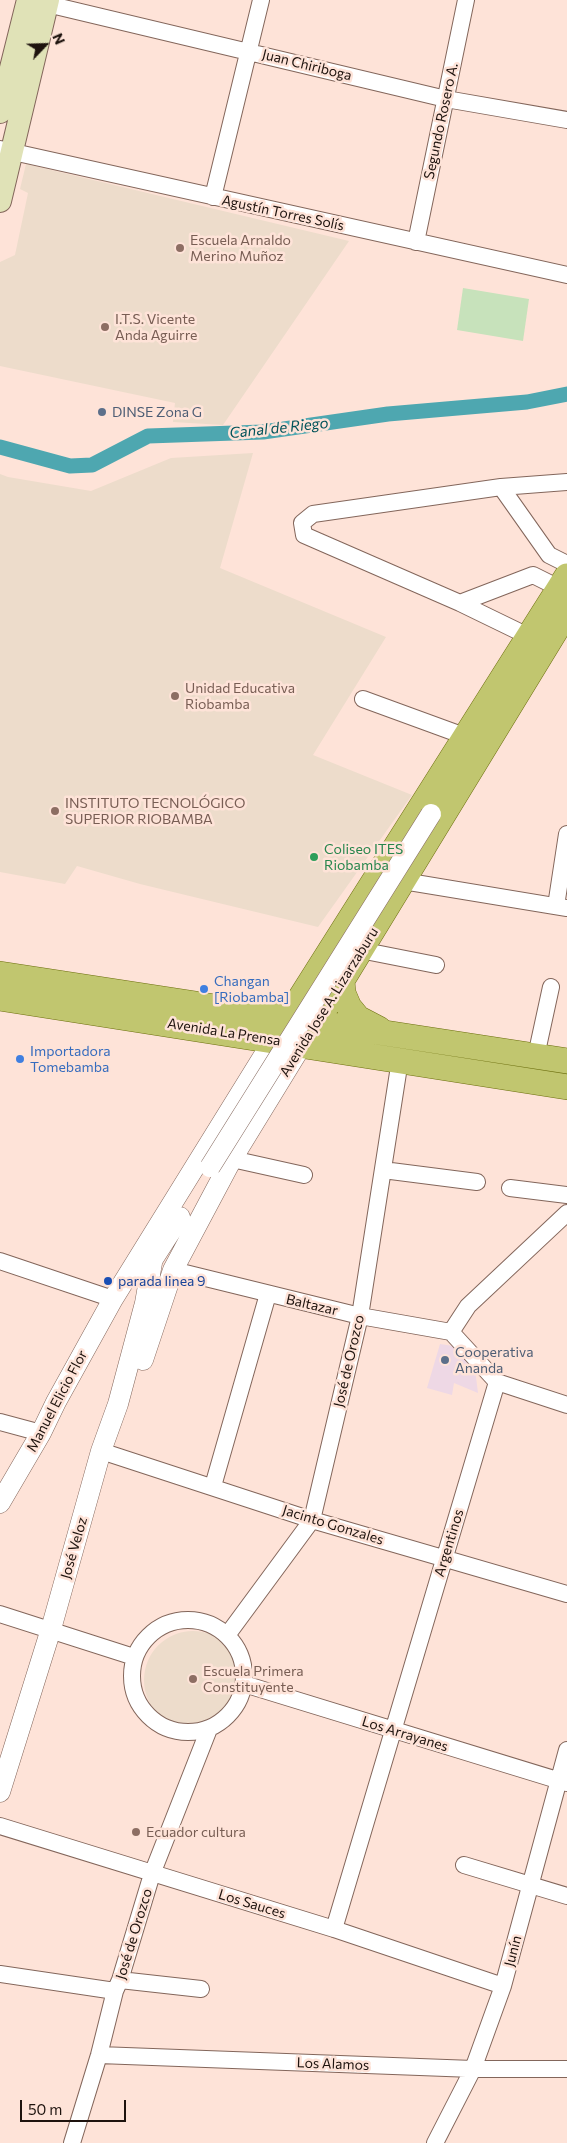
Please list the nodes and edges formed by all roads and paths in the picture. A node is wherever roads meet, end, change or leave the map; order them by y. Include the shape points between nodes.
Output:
1 (261, 0) edge
2 (466, 0) edge
3 (41, 1) edge
4 (249, 51) junction
5 (446, 99) junction
6 (0, 112) edge
7 (567, 120) edge
8 (6, 151) edge
9 (213, 197) junction
10 (0, 201) edge
11 (416, 242) junction
12 (567, 275) edge
13 (567, 482) edge
14 (501, 487) junction
15 (567, 564) edge
16 (563, 582) edge
17 (460, 603) junction
18 (567, 612) edge
19 (530, 637) junction
20 (362, 699) dead end
21 (466, 751) junction
22 (567, 834) edge
23 (403, 882) junction
24 (561, 907) edge
25 (360, 950) junction
26 (436, 965) dead end
27 (0, 974) edge
28 (342, 980) junction
29 (551, 987) dead end
30 (12, 1000) edge
31 (0, 1007) edge
32 (287, 1019) junction
33 (316, 1023) junction
34 (388, 1034) junction
35 (272, 1039) junction
36 (302, 1045) junction
37 (536, 1056) junction
38 (400, 1060) junction
39 (567, 1061) edge
40 (567, 1087) edge
41 (232, 1159) junction
42 (384, 1170) junction
43 (304, 1175) dead end
44 (477, 1182) dead end
45 (510, 1188) dead end
46 (567, 1195) edge
47 (567, 1213) edge
48 (0, 1261) edge
49 (152, 1263) junction
50 (173, 1270) junction
51 (268, 1294) junction
52 (114, 1299) junction
53 (360, 1316) junction
54 (451, 1332) junction
55 (496, 1382) junction
56 (56, 1402) junction
57 (118, 1404) junction
58 (567, 1405) edge
59 (0, 1422) edge
60 (41, 1433) junction
61 (101, 1451) junction
62 (213, 1486) junction
63 (0, 1503) edge
64 (312, 1520) junction
65 (444, 1559) junction
66 (567, 1594) edge
67 (0, 1614) edge
68 (51, 1629) junction
69 (228, 1634) junction
70 (134, 1657) junction
71 (244, 1684) junction
72 (209, 1729) junction
73 (393, 1731) junction
74 (567, 1750) edge
75 (562, 1781) edge
76 (0, 1792) edge
77 (0, 1826) edge
78 (464, 1865) dead end
79 (152, 1874) junction
80 (530, 1883) junction
81 (567, 1896) edge
82 (334, 1929) junction
83 (0, 1974) edge
84 (118, 1986) junction
85 (503, 1986) junction
86 (200, 1989) dead end
87 (99, 2055) junction
88 (567, 2069) edge
89 (473, 2070) junction
90 (72, 2143) edge
91 (435, 2143) edge

1 - 4 street
2 - 5 street, Segundo Rosero A.
3 - 4 street, Juan Chiriboga
3 - 6 main road
3 - 8 main road
4 - 5 street, Juan Chiriboga
4 - 9 street
5 - 7 street, Juan Chiriboga
5 - 11 street, Segundo Rosero A.
8 - 9 street, Agustín Torres Solís
8 - 10 main road
9 - 11 street, Agustín Torres Solís
11 - 12 street, Agustín Torres Solís
13 - 14 street
14 - 15 street via 549,555
14 - 17 street via 313,514 302,523 304,535
16 - 17 street via 533,574
16 - 19 main road, Avenida Jose A. Lizarzaburu
17 - 19 street
18 - 21 main road, Avenida Jose A. Lizarzaburu
19 - 21 main road, Avenida Jose A. Lizarzaburu
20 - 21 street
21 - 23 main road, Avenida Jose A. Lizarzaburu
21 - 32 main road, Avenida Jose A. Lizarzaburu
21 - 49 street, bridge via 431,814
22 - 24 street
23 - 24 street
23 - 25 main road, Avenida Jose A. Lizarzaburu
25 - 26 street
25 - 28 main road, Avenida Jose A. Lizarzaburu
27 - 32 main road, Avenida La Prensa
28 - 33 main road, Avenida Jose A. Lizarzaburu
28 - 34 main road via 343,993 358,1018
29 - 37 street
30 - 31 main road
30 - 35 main road, Avenida La Prensa
32 - 33 main road, Avenida La Prensa
32 - 35 street, Avenida Jose A. Lizarzaburu
33 - 34 main road, Avenida La Prensa
33 - 36 street, Avenida Jose A. Lizarzaburu
34 - 37 main road, Avenida La Prensa
35 - 36 main road, Avenida La Prensa
35 - 52 street, Avenida Jose A. Lizarzaburu
36 - 38 main road, Avenida La Prensa
36 - 41 street, Avenida Jose A. Lizarzaburu
37 - 39 main road, Avenida La Prensa
38 - 40 main road, Avenida La Prensa
38 - 42 street, José de Orozco
41 - 43 street
41 - 50 street, Avenida Jose A. Lizarzaburu
42 - 44 street
42 - 53 street, José de Orozco
45 - 46 street
47 - 54 street via 468,1306
48 - 52 street
49 - 56 street via 128,1291
49 - 57 street, José Veloz via 145,1303
50 - 51 street, Baltazar
50 - 57 street, Avenida Jose A. Lizarzaburu via 132,1390
51 - 53 street, Baltazar
51 - 62 street
52 - 56 street, Manuel Elicio Flor
53 - 54 street, Baltazar
53 - 64 street, José de Orozco
54 - 55 street
55 - 58 street
55 - 65 street, Argentinos
56 - 60 street, Manuel Elicio Flor
57 - 61 street, José Veloz
59 - 60 street
60 - 63 street, Manuel Elicio Flor
61 - 62 street, Jacinto Gonzales
61 - 68 street, José Veloz
62 - 64 street, Jacinto Gonzales
64 - 65 street, Jacinto Gonzales
64 - 69 street, José de Orozco
65 - 66 street, Jacinto Gonzales
65 - 73 street, Argentinos
67 - 68 street
68 - 70 street
68 - 76 street, José Veloz
69 - 70 street via 193,1620 175,1621 158,1628 144,1640
69 - 71 street via 241,1658
70 - 72 street via 131,1679 136,1700 149,1718 168,1730 189,1733
71 - 72 street via 238,1703 226,1719
71 - 73 street, Los Arrayanes
72 - 79 street, José de Orozco
73 - 75 street, Los Arrayanes
73 - 82 street, Argentinos
74 - 75 street, Junín
75 - 80 street, Junín
77 - 79 street, Los Sauces
78 - 80 street
79 - 82 street, Los Sauces
79 - 84 street, José de Orozco
80 - 81 street
80 - 85 street, Junín
82 - 85 street, Los Sauces
83 - 84 street
84 - 86 street
84 - 87 street, José de Orozco
85 - 89 street, Junín
87 - 89 street, Los Alamos
87 - 90 street, José de Orozco
88 - 89 street, Los Alamos
89 - 91 street, Junín

